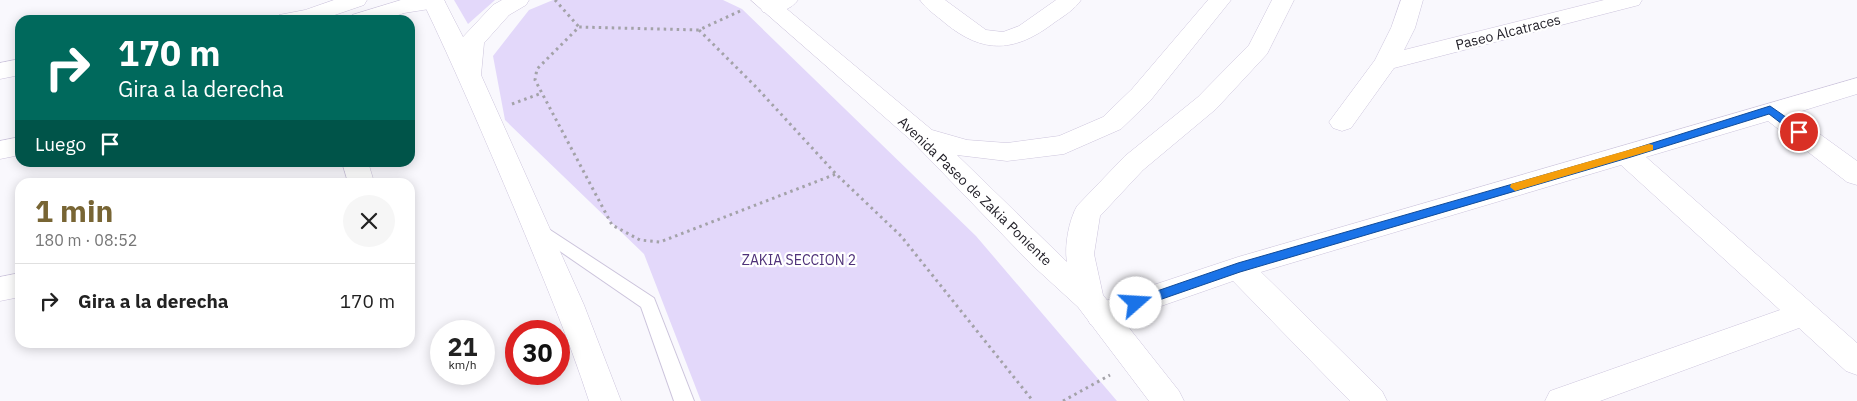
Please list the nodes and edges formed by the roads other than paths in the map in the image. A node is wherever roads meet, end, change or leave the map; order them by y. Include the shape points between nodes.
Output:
1 (356, 0) edge
2 (518, 0) edge
3 (931, 0) edge
4 (1070, 0) edge
5 (1220, 0) edge
6 (1283, 0) edge
7 (1412, 0) edge
8 (1631, 0) edge
9 (433, 1) edge
10 (774, 2) edge
11 (302, 14) edge
12 (376, 15) edge
13 (1385, 63) junction
14 (15, 68) edge
15 (0, 70) edge
16 (469, 78) junction
17 (1857, 86) edge
18 (1770, 110) junction
19 (1342, 122) dead end
20 (922, 136) junction
21 (15, 147) edge
22 (0, 150) edge
23 (1628, 154) junction
24 (1857, 175) edge
25 (538, 228) junction
26 (1238, 268) junction
27 (15, 286) edge
28 (0, 289) edge
29 (1095, 307) junction
30 (1804, 314) junction
31 (1857, 362) edge
32 (605, 401) edge
33 (684, 401) edge
34 (1168, 401) edge
35 (1371, 401) edge
36 (1561, 401) edge

1 - 11 street
2 - 16 street via 501,10 472,42
3 - 4 street via 977,34 991,40 1008,39 1033,28
5 - 20 street via 1141,95 1112,123 1064,145 1006,152 968,149
6 - 29 street via 1259,49 1208,104 1134,163 1087,213 1080,254
7 - 13 street via 1400,36
8 - 13 street, Paseo Alcatraces
9 - 12 street
9 - 16 street
10 - 20 street, Avenida Paseo de Zakia Poniente
13 - 19 street
14 - 15 street
16 - 25 street
17 - 18 street
18 - 23 street
18 - 24 street
20 - 29 street, Avenida Paseo de Zakia Poniente
21 - 22 street
23 - 26 street
23 - 30 street
25 - 32 street
25 - 33 lane via 648,303
26 - 29 street
26 - 35 street
27 - 28 street
29 - 34 street, Avenida Paseo de Zakia Poniente
30 - 31 street
30 - 36 street

